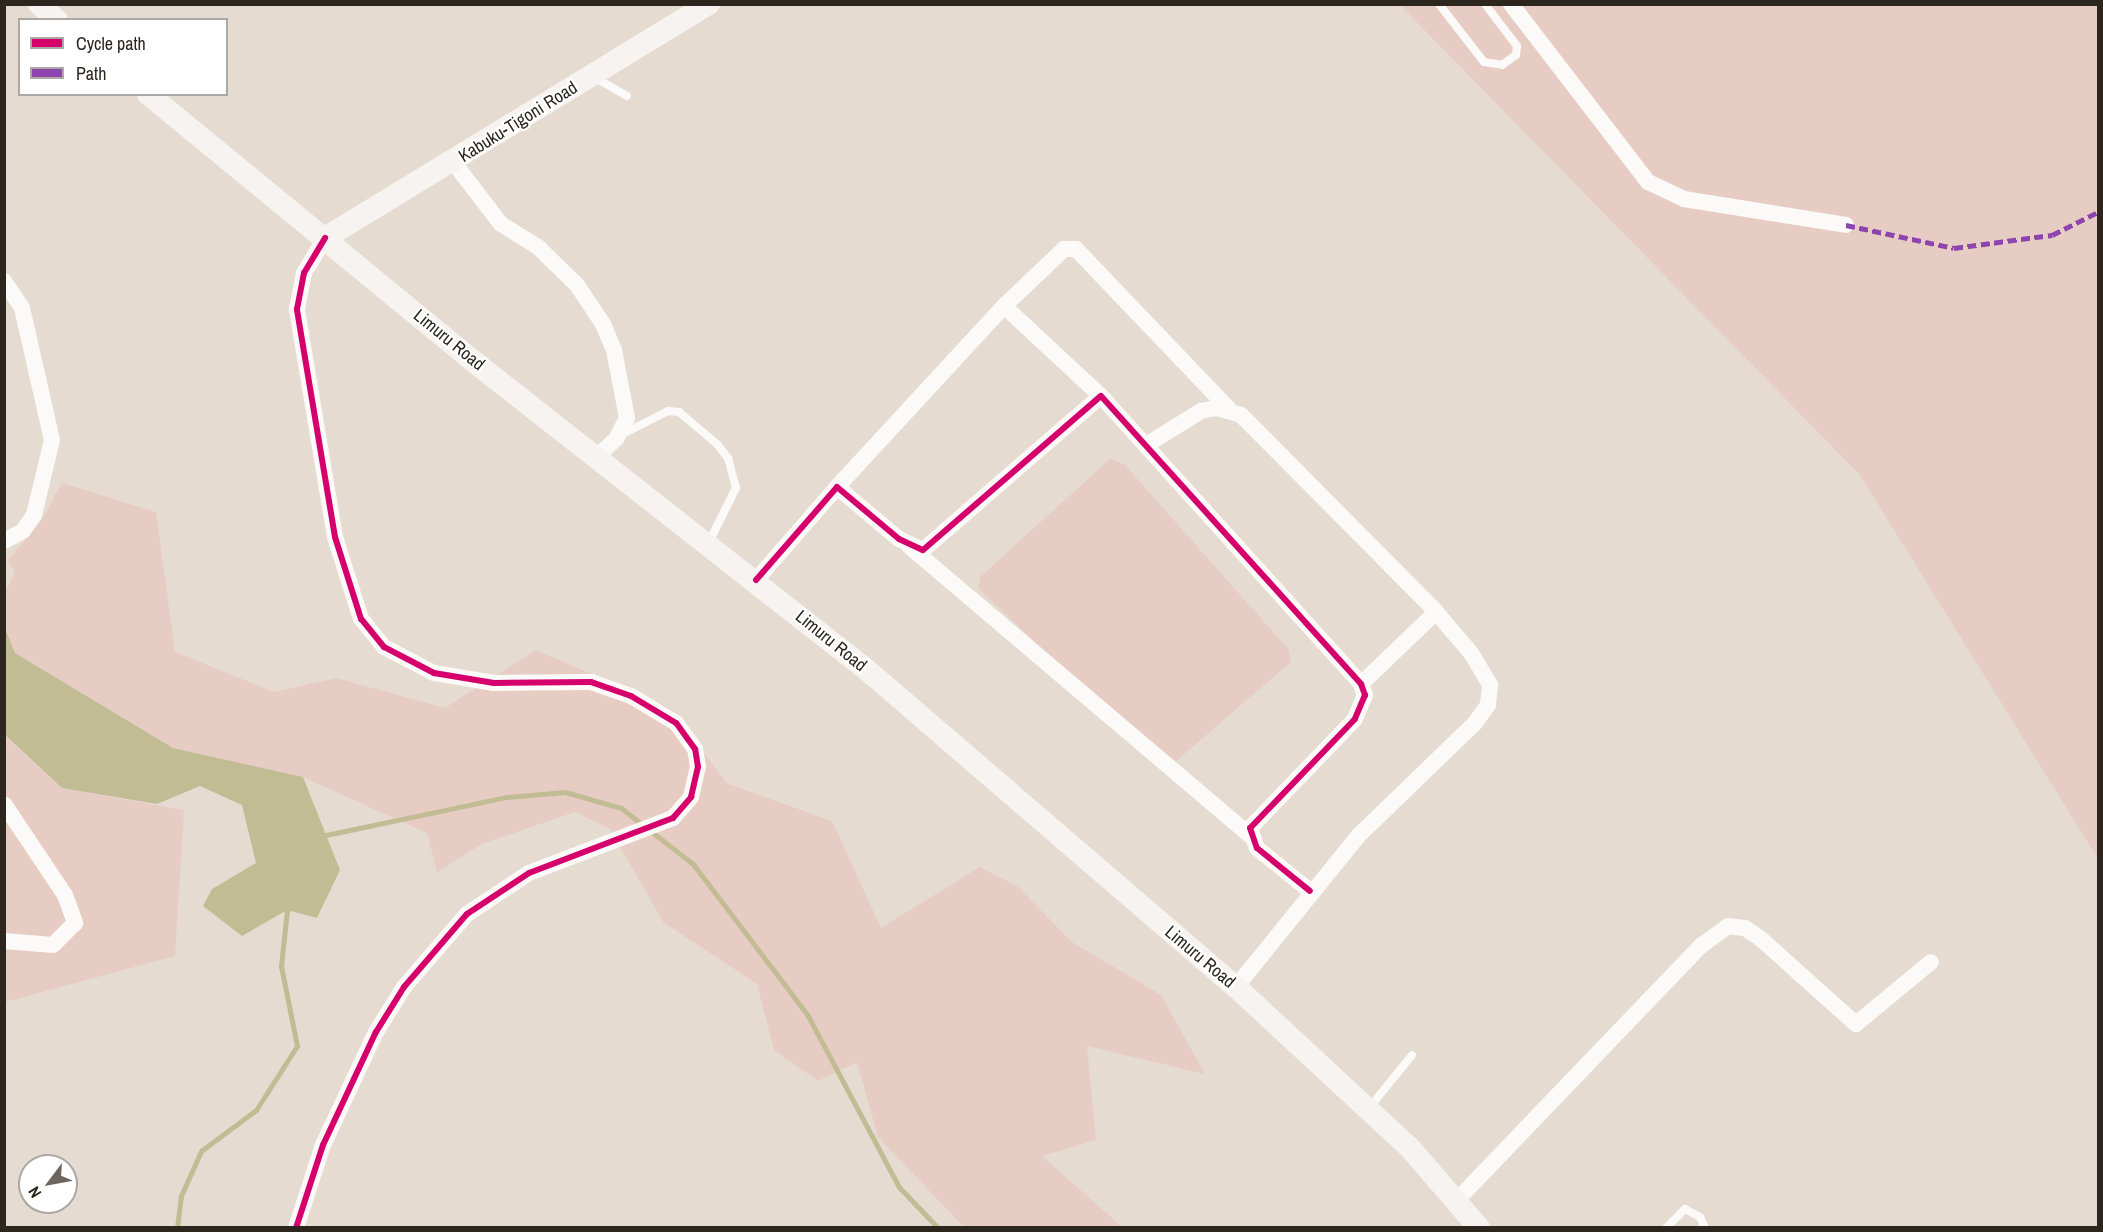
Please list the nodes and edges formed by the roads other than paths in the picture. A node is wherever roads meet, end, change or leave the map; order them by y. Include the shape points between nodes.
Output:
1 (39, 4) edge
2 (709, 4) edge
3 (1439, 4) edge
4 (1485, 4) edge
5 (1510, 4) edge
6 (55, 18) edge
7 (591, 75) junction
8 (150, 96) edge
9 (627, 96) dead end
10 (454, 163) junction
11 (1846, 225) dead end
12 (324, 238) junction
13 (4, 281) edge
14 (1004, 306) junction
15 (1101, 396) junction
16 (1229, 409) junction
17 (617, 438) junction
18 (1146, 445) junction
19 (598, 456) junction
20 (837, 487) junction
21 (4, 541) edge
22 (708, 543) junction
23 (910, 548) junction
24 (756, 580) junction
25 (1436, 612) junction
26 (1361, 684) junction
27 (4, 804) edge
28 (1249, 836) junction
29 (1310, 891) junction
30 (4, 941) edge
31 (1931, 962) dead end
32 (1236, 987) junction
33 (1412, 1055) dead end
34 (1368, 1109) junction
35 (1458, 1199) junction
36 (296, 1227) edge
37 (1479, 1227) edge
38 (1666, 1227) edge
39 (1705, 1227) edge

1 - 6 main road
2 - 7 main road, Kabuku-Tigoni Road
3 - 4 lane via 1484,62 1502,65 1516,56 1517,46
5 - 11 street via 1648,182 1684,199
7 - 9 lane
7 - 10 main road, Kabuku-Tigoni Road
8 - 12 main road, Limuru Road
10 - 12 main road, Kabuku-Tigoni Road
10 - 17 street via 501,224 538,247 577,285 603,324 626,409
12 - 19 main road, Limuru Road
12 - 36 street via 304,273 297,309 335,537 361,619 384,647 434,673 494,683 591,682 632,696 676,723 695,749 698,767 691,797 673,818 529,873 460,922 404,987 376,1032 324,1145
13 - 21 street via 28,331 52,440 34,515 23,531
14 - 15 street
14 - 16 street via 1064,249 1076,249
14 - 20 street
15 - 18 street
15 - 23 street via 937,540 923,550
16 - 18 street via 1201,411
16 - 25 street via 1255,426
17 - 19 street
17 - 22 lane via 646,417 668,411 679,412 717,444 728,458 736,488
18 - 26 street
19 - 22 main road, Limuru Road
20 - 23 street
20 - 24 street
22 - 24 main road, Limuru Road
23 - 28 street
24 - 32 main road, Limuru Road
25 - 26 street
25 - 29 street via 1487,677 1486,709
26 - 28 street via 1365,695 1355,719 1258,814
27 - 30 street via 65,895 75,923 53,945
28 - 29 street
29 - 32 street
31 - 35 street via 1856,1024 1760,938 1745,928 1728,926 1702,945
32 - 34 main road, Limuru Road
33 - 34 lane
34 - 35 main road, Limuru Road
35 - 37 main road, Limuru Road
38 - 39 lane via 1685,1209 1700,1217

